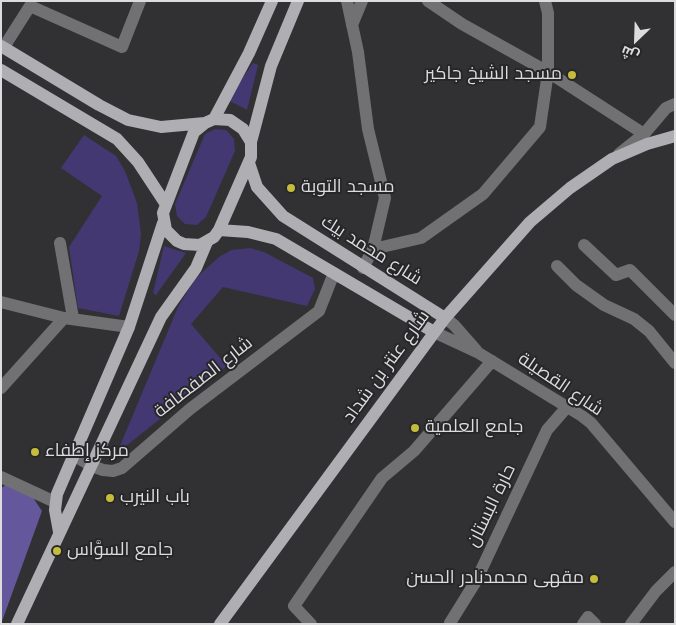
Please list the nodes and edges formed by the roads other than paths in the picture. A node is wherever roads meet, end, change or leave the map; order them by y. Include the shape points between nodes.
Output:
1 (140, 1) edge
2 (272, 1) edge
3 (298, 1) edge
4 (347, 1) edge
5 (362, 1) edge
6 (428, 1) edge
7 (31, 4) edge
8 (549, 5) edge
9 (352, 24) junction
10 (2, 46) edge
11 (1, 70) edge
12 (548, 72) junction
13 (675, 96) edge
14 (670, 106) edge
15 (209, 121) junction
16 (644, 134) junction
17 (675, 136) edge
18 (251, 142) junction
19 (612, 159) junction
20 (248, 163) junction
21 (165, 204) junction
22 (163, 222) junction
23 (220, 230) junction
24 (208, 242) junction
25 (60, 243) dead end
26 (584, 245) dead end
27 (373, 250) junction
28 (557, 266) dead end
29 (363, 268) junction
30 (334, 273) junction
31 (1, 302) edge
32 (675, 315) edge
33 (68, 318) junction
34 (445, 318) junction
35 (129, 327) junction
36 (434, 332) junction
37 (477, 352) junction
38 (492, 361) junction
39 (675, 364) edge
40 (1, 388) edge
41 (567, 407) junction
42 (73, 455) junction
43 (92, 466) junction
44 (1, 477) edge
45 (55, 502) junction
46 (675, 522) edge
47 (59, 532) junction
48 (675, 572) edge
49 (450, 623) edge
50 (17, 624) edge
51 (220, 624) edge
52 (311, 624) edge
53 (583, 624) edge
54 (595, 624) edge
55 (631, 624) edge

1 - 7 street via 122,47
2 - 15 main road via 249,53
3 - 18 main road via 271,66
4 - 9 street
5 - 9 street
6 - 12 street
7 - 10 street
8 - 12 street
9 - 27 street via 368,129 385,198
10 - 15 main road via 128,120 161,127
11 - 21 main road via 117,139 138,162
12 - 16 street
12 - 27 street via 540,127 483,194 421,238
13 - 14 street
14 - 16 street
15 - 18 main road via 237,123
15 - 21 main road via 191,139
16 - 19 street
17 - 19 main road, شارع عنتر بن شداد
18 - 20 main road
19 - 34 main road, شارع عنتر بن شداد via 570,188 530,222
20 - 23 main road
20 - 29 main road, شارع محمد بيك via 257,188 273,207
21 - 22 main road
22 - 24 main road via 177,241 192,246
22 - 35 main road
23 - 24 main road
23 - 30 main road, شارع محمد بيك via 276,239
24 - 43 main road via 196,268 162,317
25 - 33 street
26 - 32 street via 616,275 630,270
27 - 29 street
28 - 39 street via 604,305 634,319 649,331
29 - 34 main road, شارع محمد بيك
30 - 36 main road, شارع محمد بيك
30 - 43 street, شارع الصفصافة via 319,311 190,409 122,468 112,471
31 - 33 street
33 - 35 street
33 - 40 street
34 - 36 main road, شارع عنتر بن شداد
34 - 37 street, شارع القصيلة
35 - 42 main road
36 - 37 street, شارع القصيلة
36 - 51 main road, شارع عنتر بن شداد
37 - 38 street, شارع القصيلة
38 - 41 street, شارع القصيلة
38 - 52 street via 414,451 382,478 294,606
41 - 46 street, شارع القصيلة via 591,423
41 - 49 street, حارة البستان via 547,430 476,581
42 - 43 street, شارع الصفصافة
42 - 45 main road
43 - 47 main road
44 - 45 street
45 - 47 main road
47 - 50 main road
48 - 55 street
53 - 54 street via 588,617

